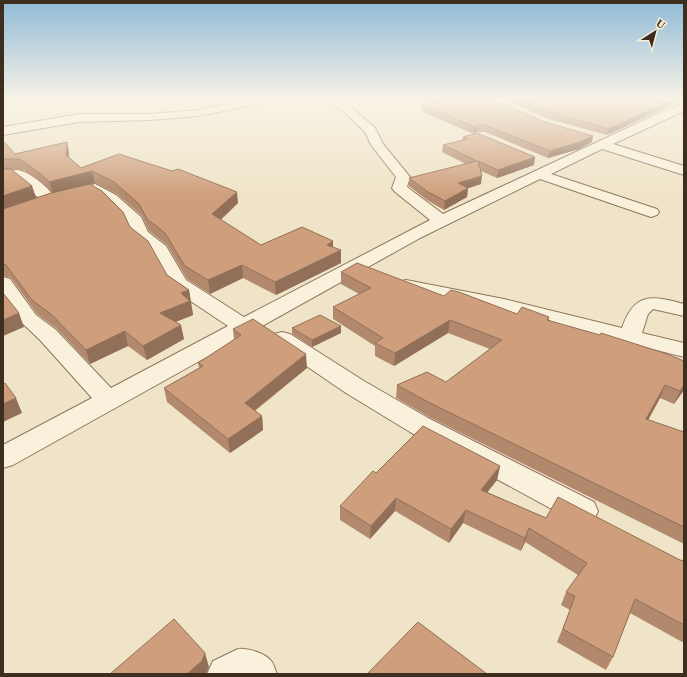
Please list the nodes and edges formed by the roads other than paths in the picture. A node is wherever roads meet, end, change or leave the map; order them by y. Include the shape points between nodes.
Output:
1 (371, 132) edge
2 (623, 132) edge
3 (600, 141) junction
4 (543, 167) junction
5 (684, 171) edge
6 (3, 175) edge
7 (49, 200) junction
8 (651, 212) dead end
9 (3, 217) edge
10 (442, 221) junction
11 (355, 265) junction
12 (3, 283) edge
13 (684, 310) edge
14 (249, 323) junction
15 (630, 337) junction
16 (684, 350) edge
17 (108, 400) junction
18 (3, 458) edge
19 (606, 523) edge
20 (226, 674) edge
21 (258, 674) edge

1 - 10 street via 377,145 403,177 399,188
2 - 3 street
3 - 4 street
3 - 5 street
4 - 8 street
4 - 10 street
6 - 7 street via 18,174
7 - 9 street
7 - 14 street via 95,189 111,198 135,221 140,234 160,250 178,284
10 - 11 street
11 - 14 street
11 - 15 street via 413,289 504,305
12 - 17 street via 30,319
13 - 15 street via 650,302 644,304 637,314
14 - 17 street
14 - 19 street via 419,425
15 - 16 street
17 - 18 street
20 - 21 street via 239,667 252,668

